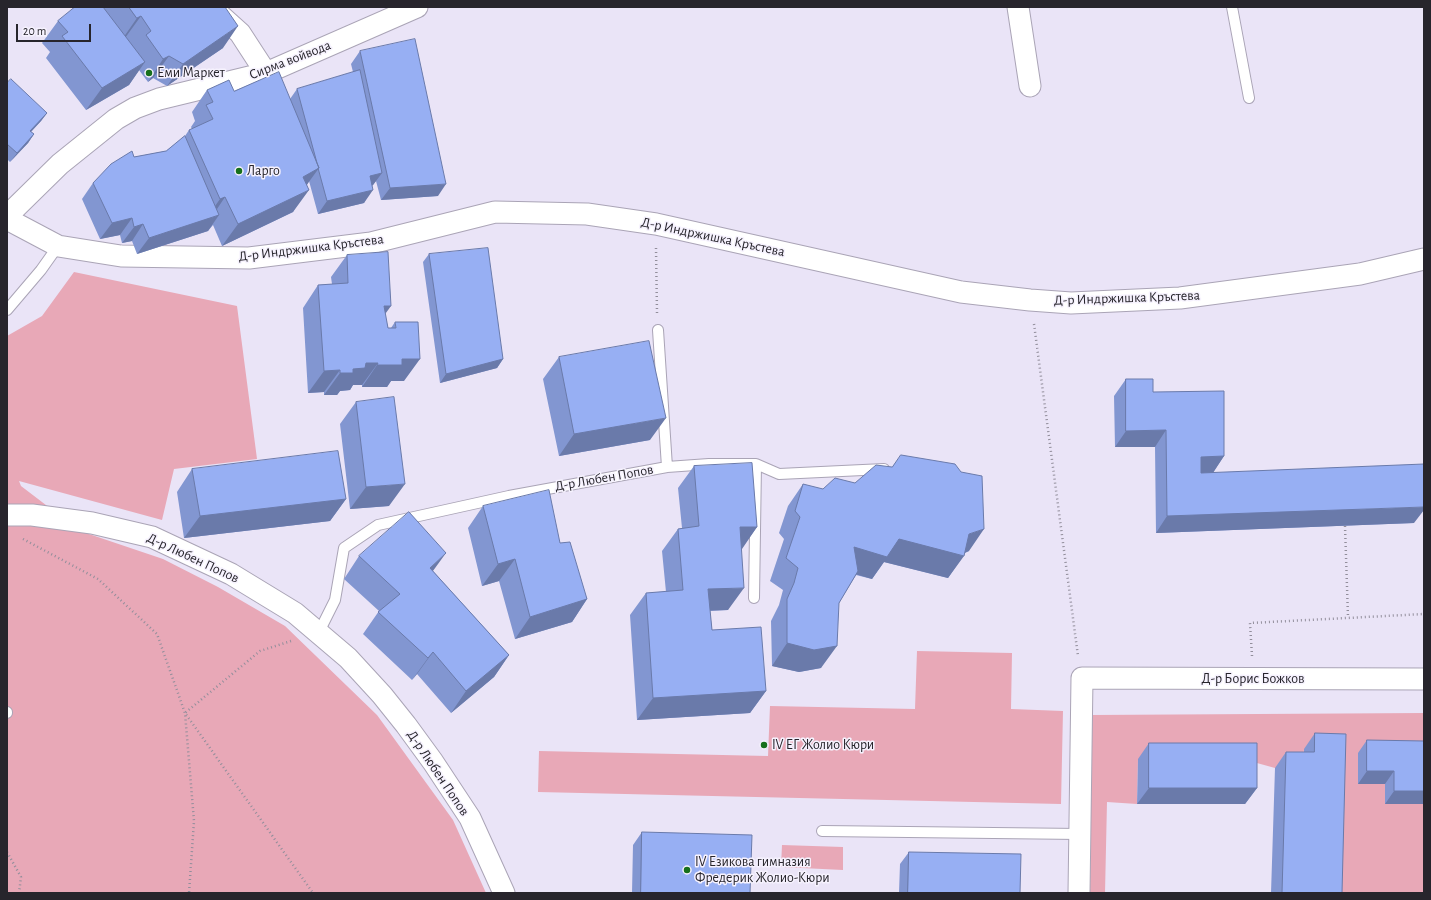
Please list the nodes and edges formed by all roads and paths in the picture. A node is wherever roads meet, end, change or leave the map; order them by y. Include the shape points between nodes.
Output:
1 (211, 7) edge
2 (417, 7) edge
3 (1018, 7) edge
4 (1232, 7) edge
5 (266, 73) junction
6 (1030, 86) dead end
7 (1248, 98) dead end
8 (7, 216) edge
9 (7, 219) edge
10 (656, 224) junction
11 (58, 246) junction
12 (1424, 259) edge
13 (1030, 300) junction
14 (7, 310) edge
15 (658, 330) joint
16 (756, 464) junction
17 (667, 467) junction
18 (896, 468) edge
19 (7, 515) edge
20 (1345, 526) edge
21 (21, 538) dead end
22 (754, 598) dead end
23 (1424, 614) edge
24 (1348, 618) junction
25 (318, 632) junction
26 (1082, 678) junction
27 (1253, 679) junction
28 (1424, 679) edge
29 (185, 713) junction
30 (822, 831) dead end
31 (1080, 834) junction
32 (7, 852) edge
33 (19, 893) edge
34 (189, 893) edge
35 (314, 893) edge
36 (504, 893) edge
37 (1079, 893) edge

1 - 5 street via 240,33
2 - 5 street, Сирма войвода
3 - 6 street
4 - 7 lane
5 - 8 street, Сирма войвода via 159,99 135,108 116,119 60,164
9 - 11 street, Д-р Индржишка Кръстева
10 - 11 street, Д-р Индржишка Кръстева via 586,214 495,212 371,243 249,258 122,256
10 - 13 street, Д-р Индржишка Кръстева via 961,292
10 - 15 path
11 - 14 lane
12 - 13 street, Д-р Индржишка Кръстева via 1360,274 1180,298 1071,303
13 - 26 path
15 - 17 lane
16 - 17 lane, Д-р Любен Попов
16 - 18 lane, Д-р Любен Попов via 779,474
16 - 22 lane
17 - 25 lane, Д-р Любен Попов via 509,496 378,525 344,548 335,600
19 - 25 street, Д-р Любен Попов via 32,515 92,522 152,537 231,574 295,613
20 - 24 path
21 - 29 path via 98,579 157,634
23 - 24 path
24 - 27 path via 1250,622
25 - 29 path via 260,650
25 - 36 street, Д-р Любен Попов via 348,658 382,695 433,762 470,818
26 - 27 street, Д-р Борис Божков
26 - 31 street
27 - 28 street, Д-р Борис Божков
29 - 34 path via 194,821
29 - 35 path
30 - 31 lane
31 - 37 street
32 - 33 path via 22,877

